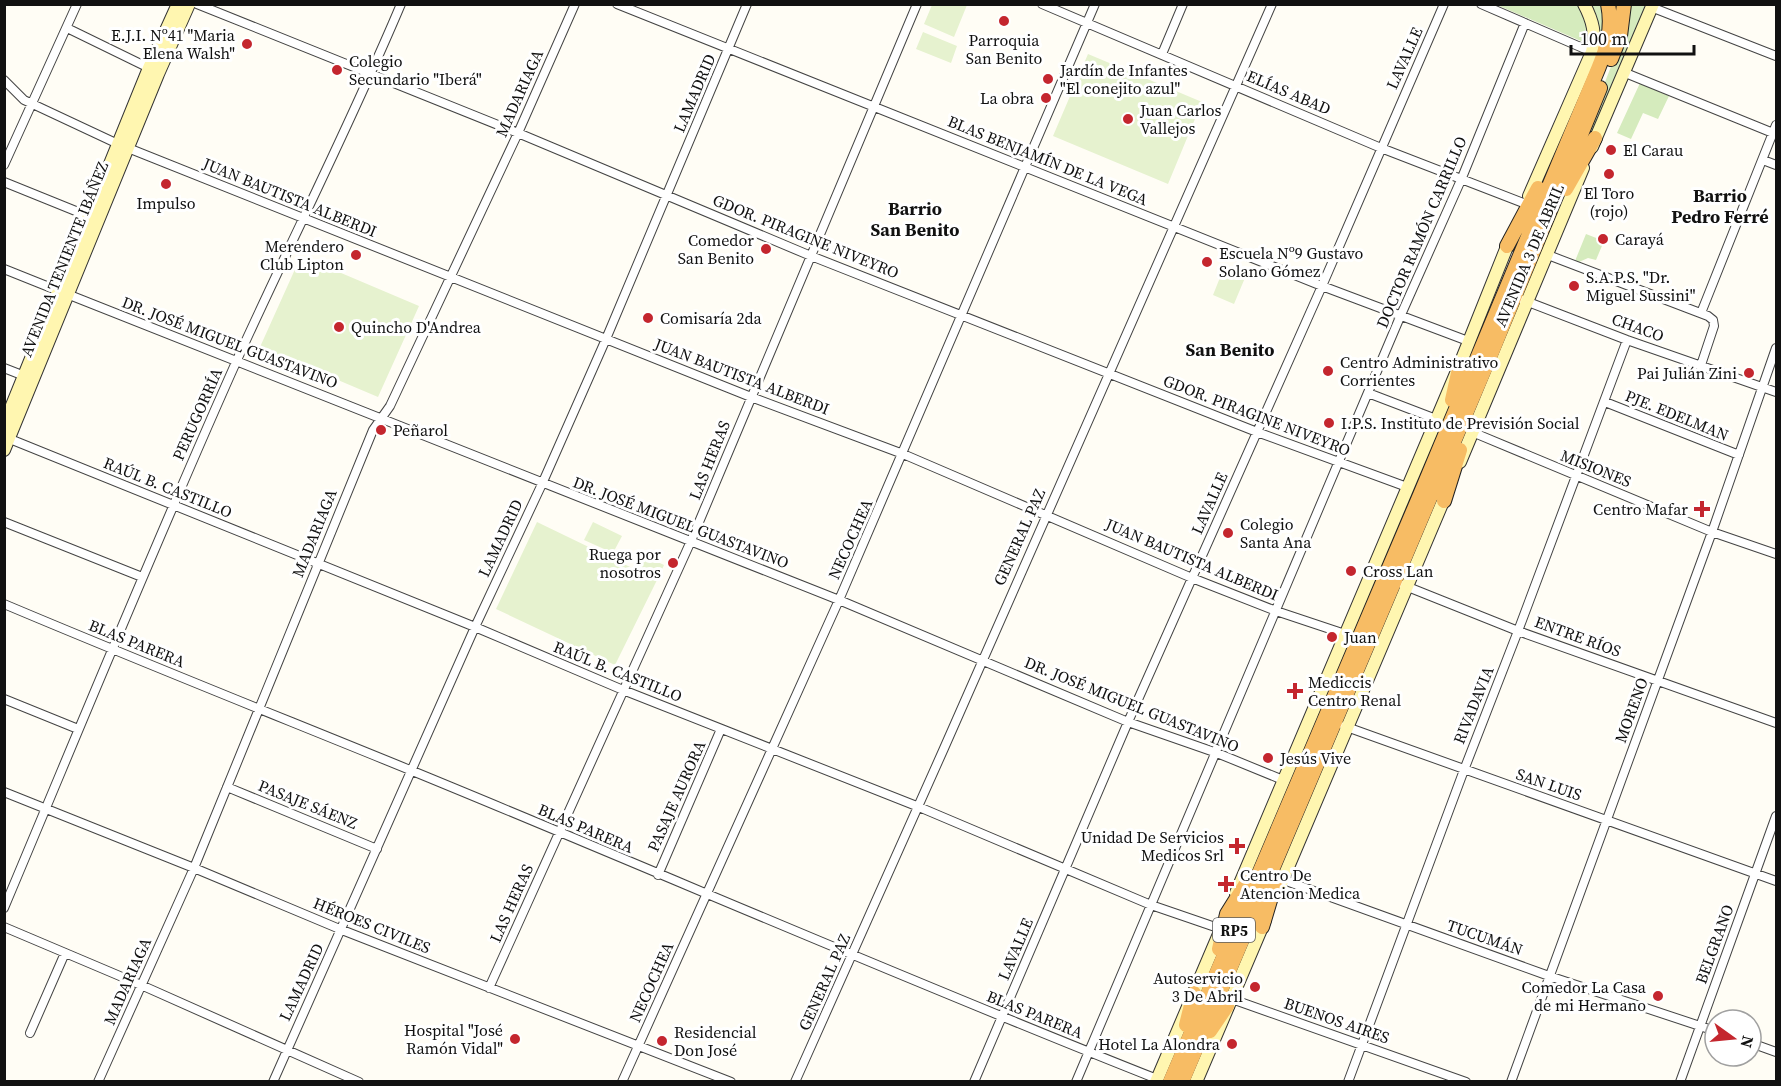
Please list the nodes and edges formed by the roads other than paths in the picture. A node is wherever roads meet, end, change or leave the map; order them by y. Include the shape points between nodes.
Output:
1 (77, 4) edge
2 (178, 4) edge
3 (189, 4) edge
4 (197, 4) edge
5 (401, 4) edge
6 (575, 4) edge
7 (617, 4) edge
8 (747, 4) edge
9 (917, 4) edge
10 (1042, 4) edge
11 (1095, 4) edge
12 (1183, 4) edge
13 (1272, 4) edge
14 (1444, 4) edge
15 (1480, 4) edge
16 (1584, 4) edge
17 (1608, 4) edge
18 (1624, 4) edge
19 (1652, 6) edge
20 (1086, 23) junction
21 (1525, 23) junction
22 (67, 28) junction
23 (729, 50) junction
24 (1592, 52) junction
25 (1162, 54) junction
26 (1776, 56) edge
27 (149, 68) junction
28 (1623, 72) junction
29 (371, 76) junction
30 (4, 80) edge
31 (1236, 86) junction
32 (31, 104) junction
33 (1583, 104) junction
34 (874, 106) junction
35 (1775, 129) edge
36 (518, 133) junction
37 (1595, 138) junction
38 (123, 146) junction
39 (1381, 148) junction
40 (1763, 160) junction
41 (4, 165) edge
42 (1776, 165) edge
43 (1024, 166) junction
44 (1461, 180) junction
45 (4, 182) edge
46 (666, 196) junction
47 (1526, 204) junction
48 (93, 218) junction
49 (303, 219) junction
50 (1173, 227) junction
51 (1507, 246) junction
52 (1548, 255) junction
53 (812, 256) junction
54 (4, 269) edge
55 (450, 276) junction
56 (1322, 286) junction
57 (63, 292) junction
58 (1512, 293) junction
59 (1701, 313) junction
60 (962, 315) junction
61 (1401, 316) junction
62 (606, 339) junction
63 (1627, 340) junction
64 (1468, 342) junction
65 (1776, 348) edge
66 (1490, 357) junction
67 (237, 360) junction
68 (1460, 364) junction
69 (1701, 365) junction
70 (4, 368) edge
71 (1109, 373) junction
72 (28, 378) junction
73 (1762, 387) junction
74 (1776, 392) edge
75 (1368, 393) junction
76 (751, 397) junction
77 (1605, 402) junction
78 (381, 418) junction
79 (1436, 419) junction
80 (4, 425) edge
81 (1257, 432) junction
82 (1472, 432) junction
83 (6, 442) edge
84 (903, 454) junction
85 (1739, 455) junction
86 (1339, 463) junction
87 (1576, 477) junction
88 (542, 484) junction
89 (1407, 487) junction
90 (1420, 495) junction
91 (1444, 501) junction
92 (173, 506) junction
93 (1046, 514) junction
94 (4, 522) edge
95 (1712, 532) junction
96 (691, 541) junction
97 (1776, 554) edge
98 (317, 563) junction
99 (142, 577) junction
100 (1192, 578) junction
101 (1389, 580) junction
102 (839, 600) junction
103 (4, 604) edge
104 (1276, 611) junction
105 (475, 627) junction
106 (1518, 631) junction
107 (1345, 634) junction
108 (112, 650) junction
109 (981, 660) junction
110 (1658, 681) junction
111 (623, 690) junction
112 (4, 699) edge
113 (259, 709) junction
114 (1324, 718) junction
115 (1128, 722) junction
116 (1776, 723) edge
117 (1348, 728) junction
118 (78, 729) junction
119 (721, 729) junction
120 (772, 750) junction
121 (1216, 753) junction
122 (411, 770) junction
123 (1464, 770) junction
124 (1296, 782) junction
125 (227, 788) junction
126 (4, 792) edge
127 (919, 807) junction
128 (46, 809) junction
129 (1776, 816) edge
130 (1606, 820) junction
131 (559, 833) junction
132 (377, 849) junction
133 (194, 868) junction
134 (1065, 869) junction
135 (1265, 873) junction
136 (658, 874) junction
137 (1756, 874) junction
138 (1776, 881) edge
139 (706, 895) junction
140 (1151, 905) junction
141 (4, 908) edge
142 (1227, 914) junction
143 (1406, 925) junction
144 (4, 927) edge
145 (1262, 927) joint
146 (1221, 929) junction
147 (342, 930) junction
148 (65, 953) junction
149 (853, 954) junction
150 (1549, 976) junction
151 (141, 985) junction
152 (489, 988) junction
153 (1211, 993) junction
154 (1002, 1017) junction
155 (1700, 1026) junction
156 (1703, 1027) edge
157 (30, 1033) dead end
158 (1362, 1045) junction
159 (638, 1047) junction
160 (287, 1049) junction
161 (1088, 1052) junction
162 (1162, 1081) edge
163 (98, 1082) edge
164 (273, 1082) edge
165 (359, 1082) edge
166 (622, 1082) edge
167 (731, 1082) edge
168 (795, 1082) edge
169 (974, 1082) edge
170 (1076, 1082) edge
171 (1184, 1082) edge
172 (1196, 1082) edge
173 (1348, 1082) edge
174 (1466, 1082) edge
175 (1511, 1082) edge
176 (1680, 1082) edge

1 - 22 street
2 - 27 main road
3 - 38 main road
4 - 29 street, GDOR. PIRAGINE NIVEYRO
5 - 29 street, PERUGORRÍA
6 - 36 street, MADARIAGA
7 - 23 street, BLAS BENJAMÍN DE LA VEGA
8 - 23 street, LAMADRID
9 - 34 street, LAS HERAS
10 - 20 street, ELÍAS ABAD
11 - 20 street, NECOCHEA
12 - 25 street
13 - 31 street, GENERAL PAZ
14 - 39 street, LAVALLE
15 - 21 street
16 - 24 main road via 1594,31
17 - 33 highway, AVENIDA 3 DE ABRIL via 1608,42
18 - 58 highway, AVENIDA 3 DE ABRIL via 1615,50
19 - 26 street
19 - 28 main road, AVENIDA 3 DE ABRIL
20 - 25 street, ELÍAS ABAD
20 - 43 street, NECOCHEA
21 - 24 street
21 - 44 street, DOCTOR RAMÓN CARRILLO
22 - 27 street
22 - 32 street
23 - 34 street, BLAS BENJAMÍN DE LA VEGA
23 - 46 street, LAMADRID
24 - 47 main road, AVENIDA 3 DE ABRIL
25 - 31 street, ELÍAS ABAD
27 - 38 main road
28 - 35 street
28 - 37 main road, AVENIDA 3 DE ABRIL
29 - 36 street, GDOR. PIRAGINE NIVEYRO
29 - 49 street, PERUGORRÍA
30 - 32 street, JUAN BAUTISTA ALBERDI
31 - 39 street, ELÍAS ABAD
31 - 50 street, GENERAL PAZ
32 - 38 street, JUAN BAUTISTA ALBERDI
32 - 41 street
33 - 51 highway
33 - 58 highway, AVENIDA 3 DE ABRIL
34 - 43 street, BLAS BENJAMÍN DE LA VEGA
34 - 53 street, LAS HERAS
35 - 40 street
36 - 46 street, GDOR. PIRAGINE NIVEYRO
36 - 55 street, MADARIAGA
37 - 52 main road, AVENIDA 3 DE ABRIL
37 - 58 highway
38 - 48 main road, AVENIDA TENIENTE IBÁÑEZ
38 - 49 street, JUAN BAUTISTA ALBERDI
39 - 44 street, ELÍAS ABAD
39 - 56 street, LAVALLE
40 - 42 street
40 - 59 street
43 - 50 street, BLAS BENJAMÍN DE LA VEGA
43 - 60 street, NECOCHEA
44 - 47 street, ELÍAS ABAD
44 - 61 street, DOCTOR RAMÓN CARRILLO
45 - 48 street
46 - 53 street, GDOR. PIRAGINE NIVEYRO
46 - 62 street, LAMADRID
47 - 51 main road, AVENIDA 3 DE ABRIL
48 - 57 main road, AVENIDA TENIENTE IBÁÑEZ
49 - 55 street, JUAN BAUTISTA ALBERDI
49 - 67 street, PERUGORRÍA
50 - 56 street, BLAS BENJAMÍN DE LA VEGA
50 - 71 street, GENERAL PAZ
51 - 58 main road, AVENIDA 3 DE ABRIL
52 - 58 main road, AVENIDA 3 DE ABRIL
52 - 59 street
53 - 60 street, GDOR. PIRAGINE NIVEYRO
53 - 76 street, LAS HERAS
54 - 57 street, DR. JOSÉ MIGUEL GUASTAVINO
55 - 62 street, JUAN BAUTISTA ALBERDI
55 - 78 street, MADARIAGA
56 - 61 street, BLAS BENJAMÍN DE LA VEGA
56 - 81 street, LAVALLE
57 - 67 street, DR. JOSÉ MIGUEL GUASTAVINO
57 - 72 main road, AVENIDA TENIENTE IBÁÑEZ
58 - 63 street, CHACO
58 - 64 main road, AVENIDA 3 DE ABRIL
58 - 66 highway, AVENIDA 3 DE ABRIL
58 - 82 main road, AVENIDA 3 DE ABRIL
58 - 90 highway, AVENIDA 3 DE ABRIL
59 - 69 street via 1713,320 1714,326
60 - 71 street, GDOR. PIRAGINE NIVEYRO
60 - 84 street, NECOCHEA
61 - 64 street, BLAS BENJAMÍN DE LA VEGA
61 - 75 street, DOCTOR RAMÓN CARRILLO
62 - 76 street, JUAN BAUTISTA ALBERDI
62 - 88 street, LAMADRID
63 - 69 street, CHACO
63 - 77 street, RIVADAVIA
64 - 68 main road, AVENIDA 3 DE ABRIL
65 - 73 street, MORENO
66 - 91 highway
66 - 101 highway, AVENIDA 3 DE ABRIL
67 - 78 street, DR. JOSÉ MIGUEL GUASTAVINO
67 - 92 street, PERUGORRÍA
68 - 79 main road, AVENIDA 3 DE ABRIL
68 - 90 highway via 1455,392
69 - 73 street, CHACO
70 - 72 street
71 - 81 street, GDOR. PIRAGINE NIVEYRO
71 - 93 street, GENERAL PAZ
72 - 80 main road, AVENIDA TENIENTE IBÁÑEZ
72 - 83 main road, AVENIDA TENIENTE IBÁÑEZ
73 - 74 street, CHACO
73 - 85 street, MORENO
75 - 79 street
75 - 86 street, DOCTOR RAMÓN CARRILLO
76 - 84 street, JUAN BAUTISTA ALBERDI
76 - 96 street, LAS HERAS
77 - 85 street, PJE. EDELMAN
77 - 87 street, RIVADAVIA
78 - 88 street, DR. JOSÉ MIGUEL GUASTAVINO
78 - 98 street, MADARIAGA
79 - 89 main road, AVENIDA 3 DE ABRIL
81 - 86 street, GDOR. PIRAGINE NIVEYRO
81 - 100 street, LAVALLE
82 - 87 street, MISIONES
82 - 91 main road, AVENIDA 3 DE ABRIL
83 - 92 street, RAÚL B. CASTILLO
84 - 93 street, JUAN BAUTISTA ALBERDI
84 - 102 street, NECOCHEA
85 - 95 street, MORENO
86 - 89 street, GDOR. PIRAGINE NIVEYRO
86 - 104 street, DOCTOR RAMÓN CARRILLO
87 - 95 street, MISIONES
87 - 106 street, RIVADAVIA
88 - 96 street, DR. JOSÉ MIGUEL GUASTAVINO
88 - 105 street, LAMADRID
89 - 101 main road, AVENIDA 3 DE ABRIL
90 - 101 highway, AVENIDA 3 DE ABRIL
91 - 101 main road, AVENIDA 3 DE ABRIL
92 - 98 street, RAÚL B. CASTILLO
92 - 99 street, PERUGORRÍA
93 - 100 street, JUAN BAUTISTA ALBERDI
93 - 109 street, GENERAL PAZ
94 - 99 street
95 - 97 street, MISIONES
95 - 110 street, MORENO
96 - 102 street, DR. JOSÉ MIGUEL GUASTAVINO
96 - 111 street, LAS HERAS
98 - 105 street, RAÚL B. CASTILLO
98 - 113 street, MADARIAGA
99 - 108 street, PERUGORRÍA
100 - 104 street, JUAN BAUTISTA ALBERDI
100 - 115 street, LAVALLE
101 - 106 street, ENTRE RÍOS
101 - 107 main road, AVENIDA 3 DE ABRIL
101 - 114 highway, AVENIDA 3 DE ABRIL
101 - 117 main road, AVENIDA 3 DE ABRIL
102 - 109 street, DR. JOSÉ MIGUEL GUASTAVINO
102 - 120 street, NECOCHEA
103 - 108 street, BLAS PARERA
104 - 107 street, JUAN BAUTISTA ALBERDI
104 - 121 street, DOCTOR RAMÓN CARRILLO
105 - 111 street, RAÚL B. CASTILLO
105 - 122 street, LAMADRID
106 - 110 street, ENTRE RÍOS
106 - 123 street, RIVADAVIA
107 - 114 main road, AVENIDA 3 DE ABRIL
108 - 113 street, BLAS PARERA
108 - 118 street, PERUGORRÍA
109 - 115 street, DR. JOSÉ MIGUEL GUASTAVINO
109 - 127 street, GENERAL PAZ
110 - 116 street, ENTRE RÍOS
110 - 130 street, MORENO
111 - 119 street, RAÚL B. CASTILLO
111 - 131 street, LAS HERAS
112 - 118 street
113 - 122 street, BLAS PARERA
113 - 125 street, MADARIAGA
114 - 117 street, SAN LUIS
114 - 124 highway, AVENIDA 3 DE ABRIL
115 - 121 street, DR. JOSÉ MIGUEL GUASTAVINO
115 - 134 street, LAVALLE
117 - 123 street, SAN LUIS
117 - 135 main road, AVENIDA 3 DE ABRIL
118 - 128 street, PERUGORRÍA
119 - 120 street, RAÚL B. CASTILLO
119 - 136 street, PASAJE AURORA
120 - 127 street, RAÚL B. CASTILLO
120 - 139 street, NECOCHEA
121 - 124 street, DR. JOSÉ MIGUEL GUASTAVINO
121 - 140 street, DOCTOR RAMÓN CARRILLO
122 - 131 street, BLAS PARERA
122 - 132 street, LAMADRID
123 - 130 street, SAN LUIS
123 - 143 street, RIVADAVIA
124 - 135 highway
124 - 135 highway
125 - 132 street, PASAJE SÁENZ
125 - 133 street, MADARIAGA
126 - 128 street, HÉROES CIVILES
127 - 134 street, RAÚL B. CASTILLO
127 - 149 street, GENERAL PAZ
128 - 133 street, HÉROES CIVILES
128 - 141 street, PERUGORRÍA
129 - 137 street, BELGRANO
130 - 137 street, SAN LUIS
130 - 150 street, MORENO
131 - 136 street, BLAS PARERA
131 - 152 street, LAS HERAS
132 - 147 street, LAMADRID
133 - 147 street, HÉROES CIVILES
133 - 151 street, MADARIAGA
134 - 140 street, RAÚL B. CASTILLO
134 - 154 street, LAVALLE
135 - 142 highway
135 - 143 street, TUCUMÁN
135 - 145 highway
135 - 153 highway, AVENIDA 3 DE ABRIL
136 - 139 street, BLAS PARERA
137 - 138 street, SAN LUIS
137 - 155 street, BELGRANO
139 - 149 street, BLAS PARERA
139 - 159 street, NECOCHEA
140 - 146 street, RAÚL B. CASTILLO
140 - 161 street, DOCTOR RAMÓN CARRILLO
142 - 146 main road, AVENIDA 3 DE ABRIL
142 - 153 highway
143 - 150 street, TUCUMÁN
143 - 158 street, RIVADAVIA
144 - 148 street
145 - 153 main road, AVENIDA 3 DE ABRIL
146 - 153 main road, AVENIDA 3 DE ABRIL
147 - 152 street, HÉROES CIVILES
147 - 160 street, LAMADRID
148 - 151 street
148 - 157 street
149 - 154 street, BLAS PARERA
149 - 168 street, GENERAL PAZ
150 - 155 street, TUCUMÁN
150 - 175 street, MORENO
151 - 160 street
151 - 163 street, MADARIAGA
152 - 159 street, HÉROES CIVILES
153 - 158 street, BUENOS AIRES
153 - 162 highway via 1189,1017
153 - 171 highway via 1213,1025
153 - 172 main road, AVENIDA 3 DE ABRIL
154 - 161 street, BLAS PARERA
154 - 169 street, LAVALLE
155 - 156 street, TUCUMÁN
155 - 176 street, BELGRANO
158 - 173 street, RIVADAVIA
158 - 174 street, BUENOS AIRES
159 - 166 street, NECOCHEA
159 - 167 street, HÉROES CIVILES
160 - 164 street, LAMADRID
160 - 165 street
161 - 162 street, BLAS PARERA
161 - 170 street, DOCTOR RAMÓN CARRILLO

